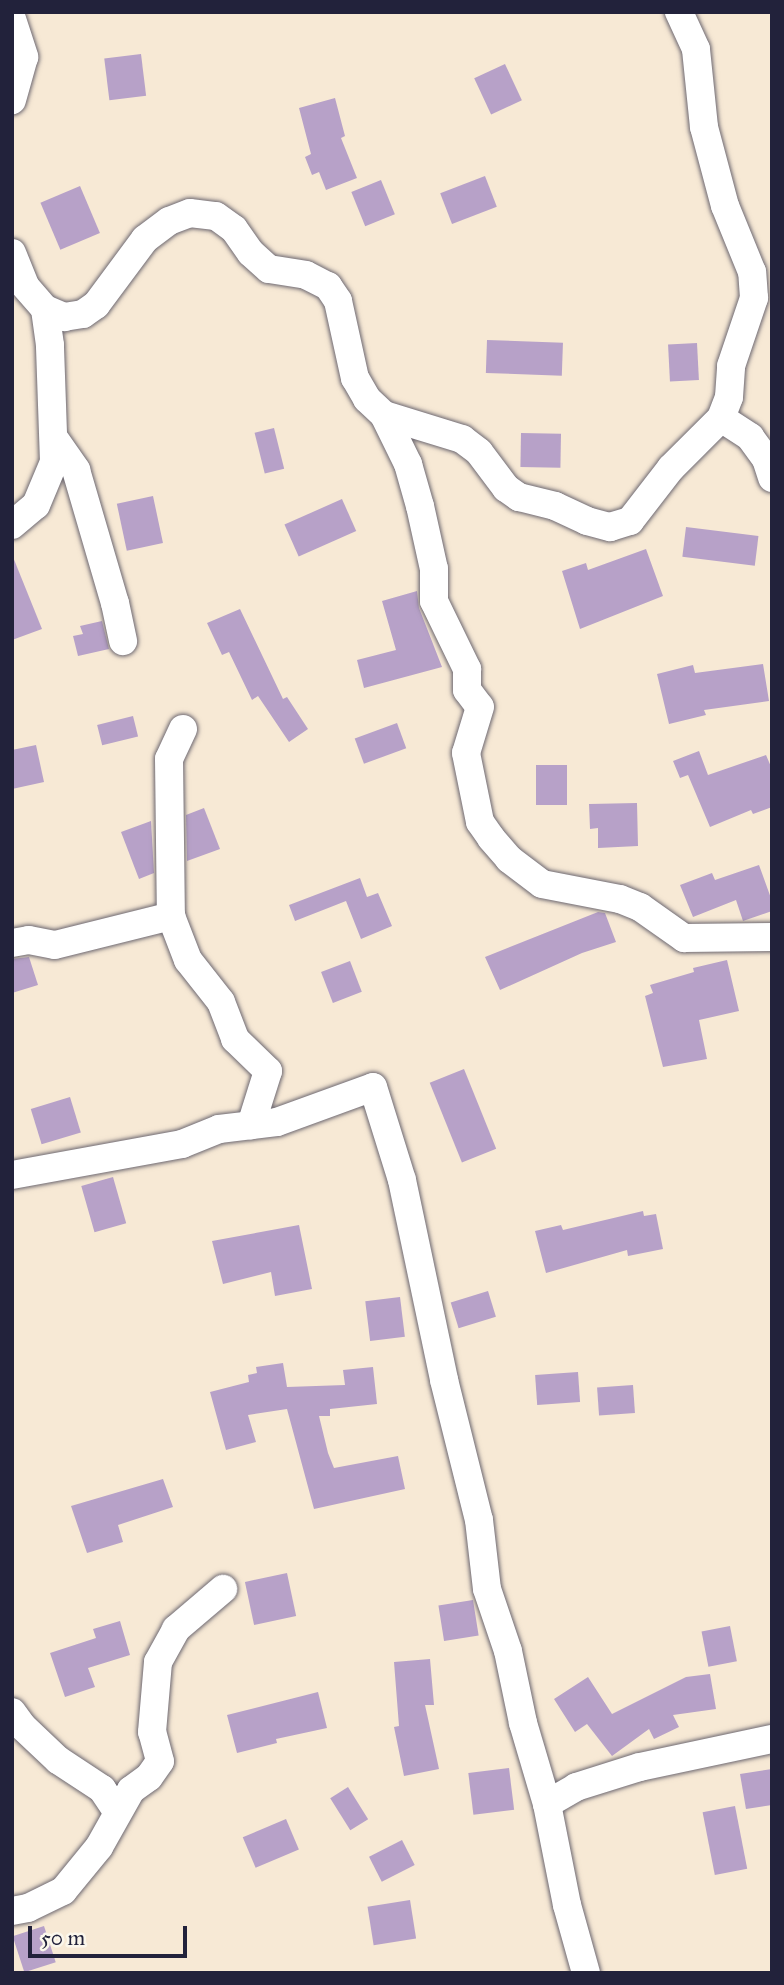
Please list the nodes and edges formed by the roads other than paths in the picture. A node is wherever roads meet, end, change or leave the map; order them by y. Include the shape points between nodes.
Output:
1 (678, 12) edge
2 (12, 19) edge
3 (12, 100) edge
4 (12, 253) edge
5 (45, 309) junction
6 (384, 415) junction
7 (721, 418) junction
8 (423, 429) junction
9 (54, 438) junction
10 (408, 464) junction
11 (772, 478) edge
12 (12, 525) edge
13 (122, 641) dead end
14 (183, 729) dead end
15 (171, 916) junction
16 (772, 937) edge
17 (12, 943) edge
18 (251, 1125) junction
19 (12, 1175) edge
20 (223, 1589) dead end
21 (12, 1712) edge
22 (772, 1739) edge
23 (547, 1804) junction
24 (117, 1811) junction
25 (12, 1911) edge
26 (586, 1973) edge

1 - 7 street via 696,49 704,127 725,206 752,272 754,298 731,366 729,397
2 - 3 street via 24,57
4 - 5 street via 25,286
5 - 6 street via 64,317 83,314 161,226 190,213 216,216 234,229 269,269 306,275 328,286 338,301 355,378 367,399
5 - 9 street
6 - 8 street
6 - 10 street
7 - 8 street via 671,468 638,514 610,527 519,497 462,439
7 - 11 street via 750,437
8 - 10 street
9 - 12 street via 54,462 36,505
9 - 13 street via 76,470
10 - 16 street via 434,569 435,601 467,669 467,690 480,707 466,753 480,822 491,838 541,884 620,899 640,907 684,938
14 - 15 street via 169,759
15 - 17 street via 55,946 29,940
15 - 18 street via 188,960 221,1002 235,1039 268,1071
18 - 19 street via 219,1129 182,1144
18 - 23 street via 299,1115 373,1087 402,1180 479,1520 487,1589 508,1651
20 - 24 street via 176,1629 158,1662 152,1732 160,1761
21 - 24 street via 58,1760 102,1788
22 - 23 street via 640,1767 576,1787
23 - 26 street
24 - 25 street via 99,1847 63,1891

